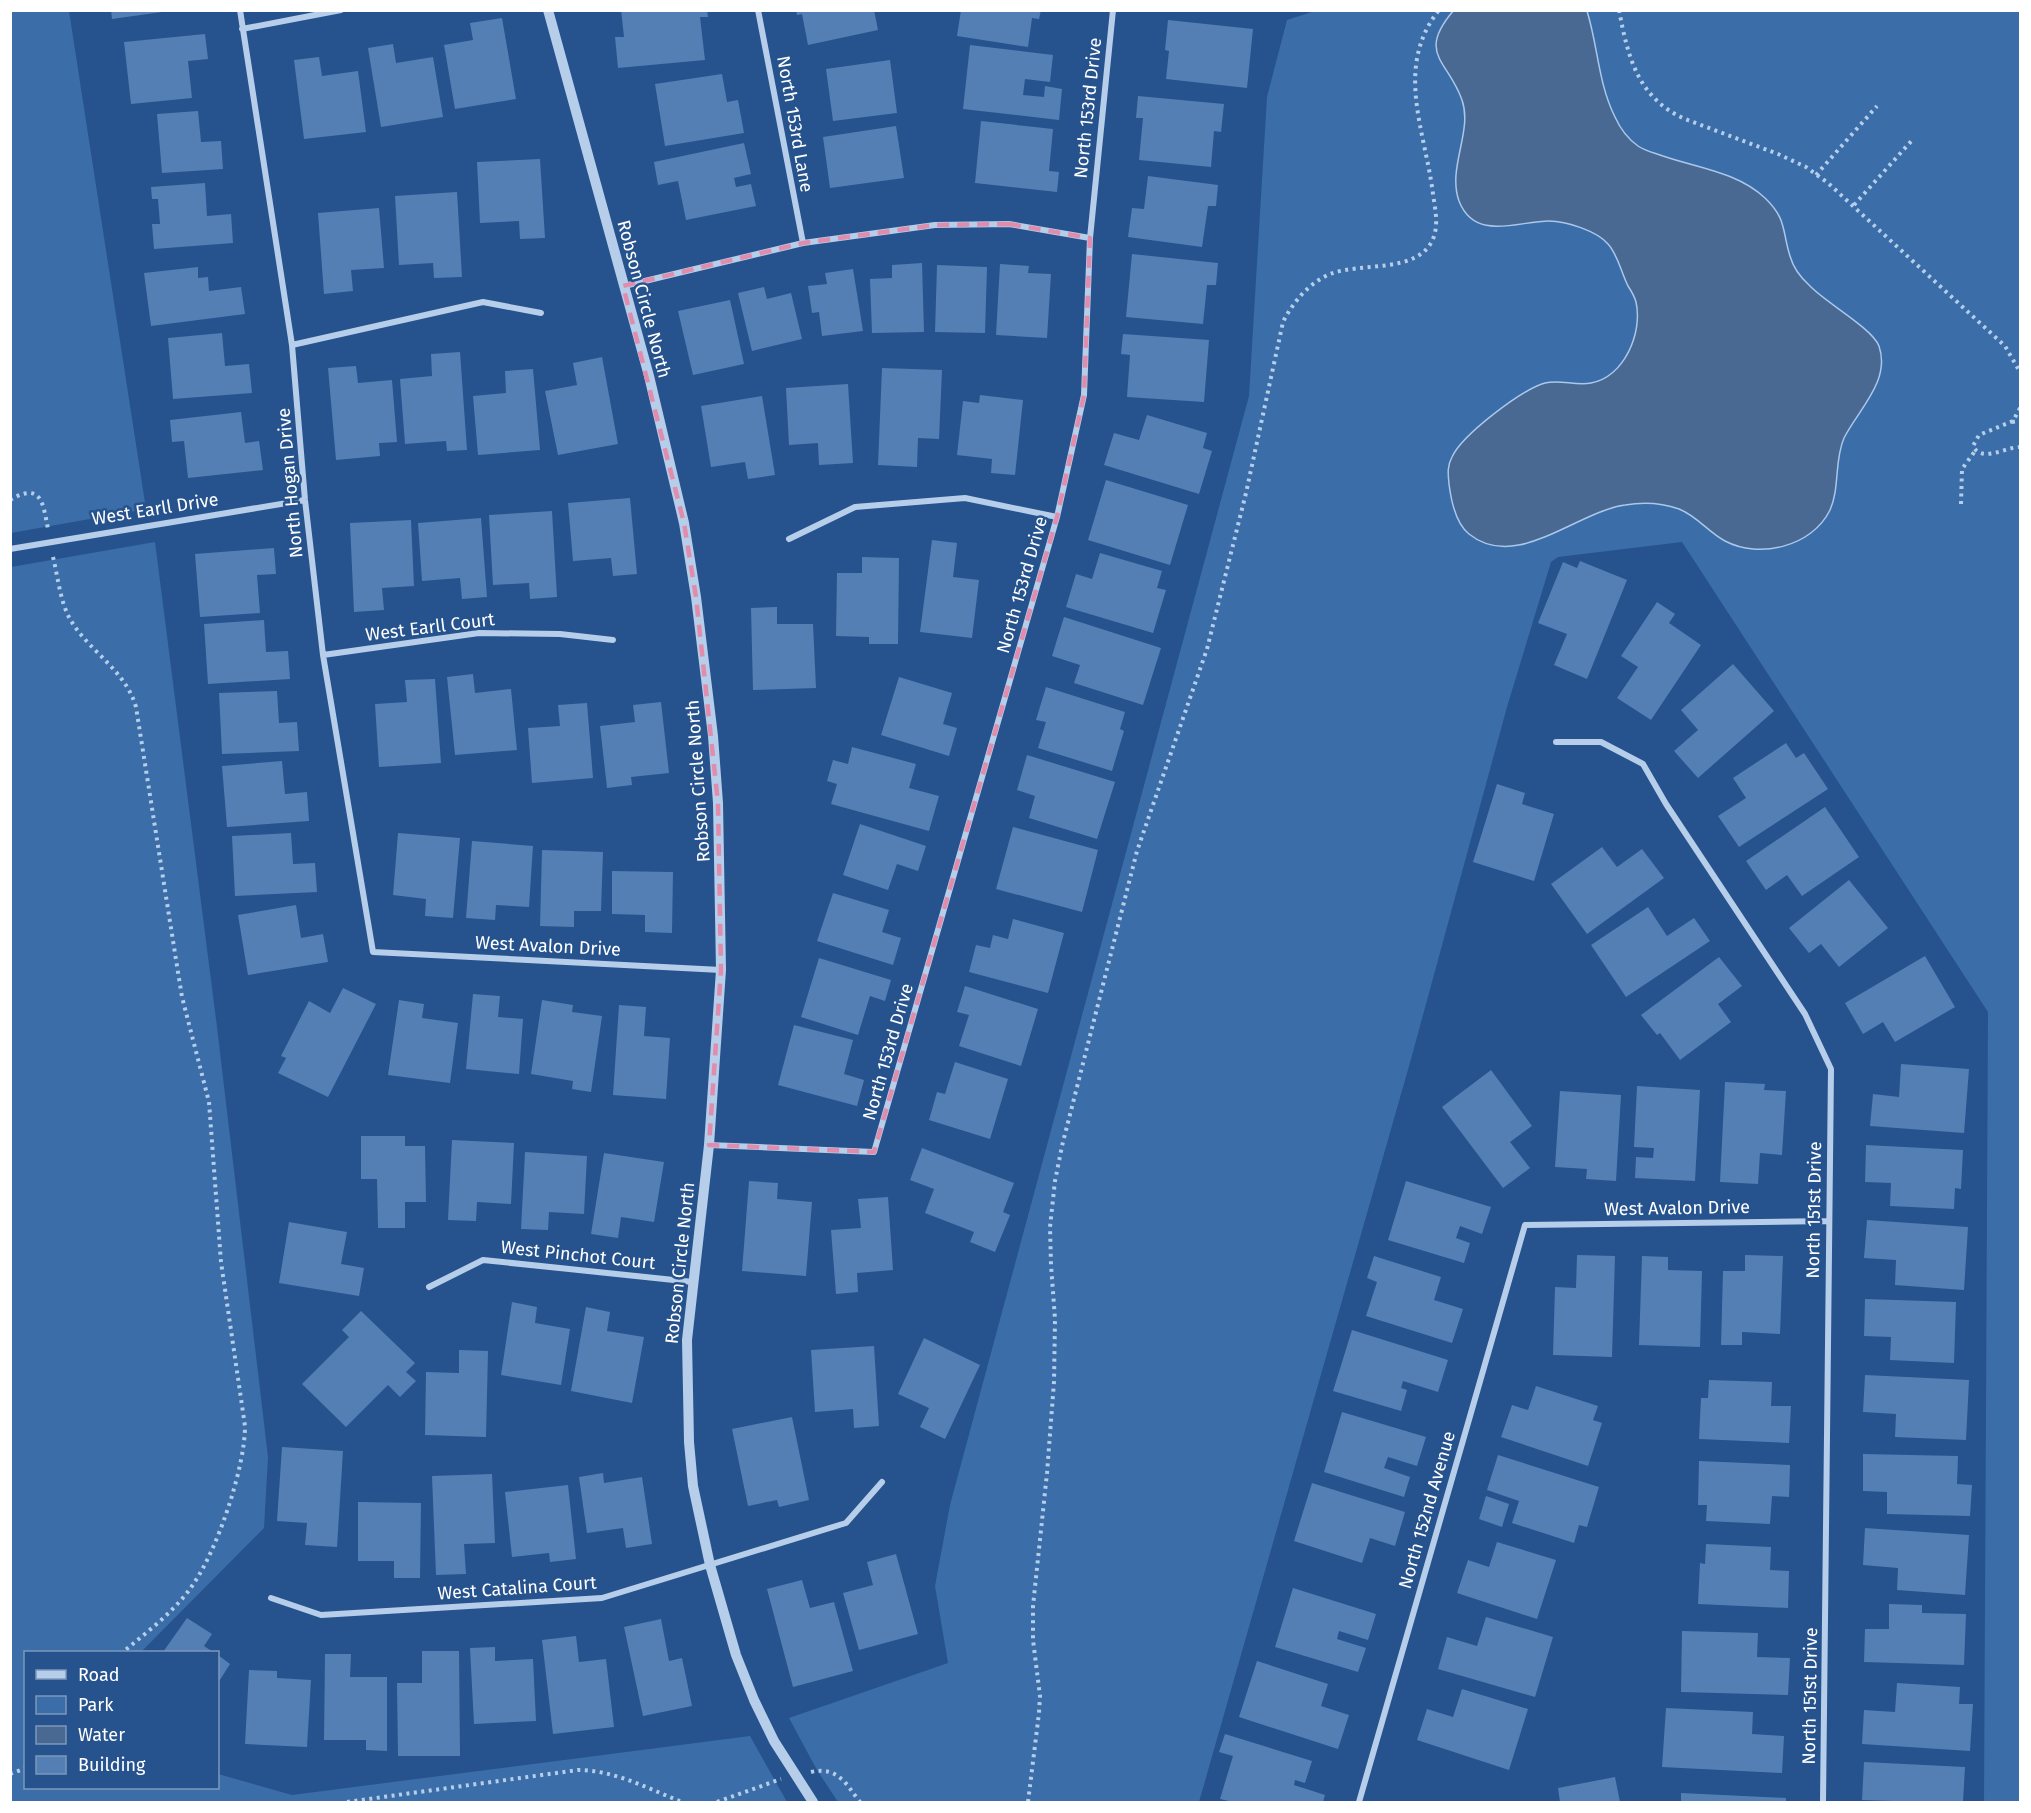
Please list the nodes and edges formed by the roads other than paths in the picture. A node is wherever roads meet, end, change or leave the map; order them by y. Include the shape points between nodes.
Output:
1 (240, 10) edge
2 (341, 10) edge
3 (548, 10) edge
4 (759, 10) edge
5 (1113, 10) edge
6 (242, 29) junction
7 (1090, 238) junction
8 (803, 243) junction
9 (623, 286) junction
10 (541, 313) dead end
11 (292, 345) junction
12 (305, 500) junction
13 (1057, 517) junction
14 (789, 539) dead end
15 (10, 549) edge
16 (613, 640) dead end
17 (323, 656) junction
18 (1556, 742) dead end
19 (373, 952) joint
20 (721, 969) junction
21 (709, 1145) junction
22 (1829, 1221) junction
23 (1525, 1225) joint
24 (693, 1282) junction
25 (429, 1287) dead end
26 (882, 1482) dead end
27 (710, 1565) junction
28 (271, 1598) dead end
29 (813, 1803) edge
30 (1359, 1803) edge
31 (1823, 1803) edge

1 - 6 street, North Hogan Drive
2 - 6 street
3 - 9 street, Robson Circle North
4 - 8 street, North 153rd Lane
5 - 7 street, North 153rd Drive
6 - 11 street, North Hogan Drive
7 - 8 street via 1009,224 935,225
7 - 13 street, North 153rd Drive via 1084,395
8 - 9 street
9 - 20 street, Robson Circle North via 684,524 696,597 718,803
10 - 11 street via 483,302
11 - 12 street, North Hogan Drive
12 - 15 street, West Earll Drive
12 - 17 street, North Hogan Drive
13 - 14 street via 965,498 855,507
13 - 21 street, North 153rd Drive via 874,1152
16 - 17 street, West Earll Court via 560,634 479,633
17 - 19 street, North Hogan Drive
18 - 22 street, North 151st Drive via 1600,742 1642,764 1805,1014 1831,1069
19 - 20 street, West Avalon Drive
20 - 21 street, Robson Circle North
21 - 24 street, Robson Circle North
22 - 23 street, West Avalon Drive
22 - 31 street, North 151st Drive
23 - 30 street, North 152nd Avenue
24 - 25 street, West Pinchot Court via 483,1260
24 - 27 street, Robson Circle North via 687,1340 688,1442
26 - 27 street, West Catalina Court via 846,1523
27 - 28 street, West Catalina Court via 602,1598 321,1615
27 - 29 street, Robson Circle North via 754,1701

